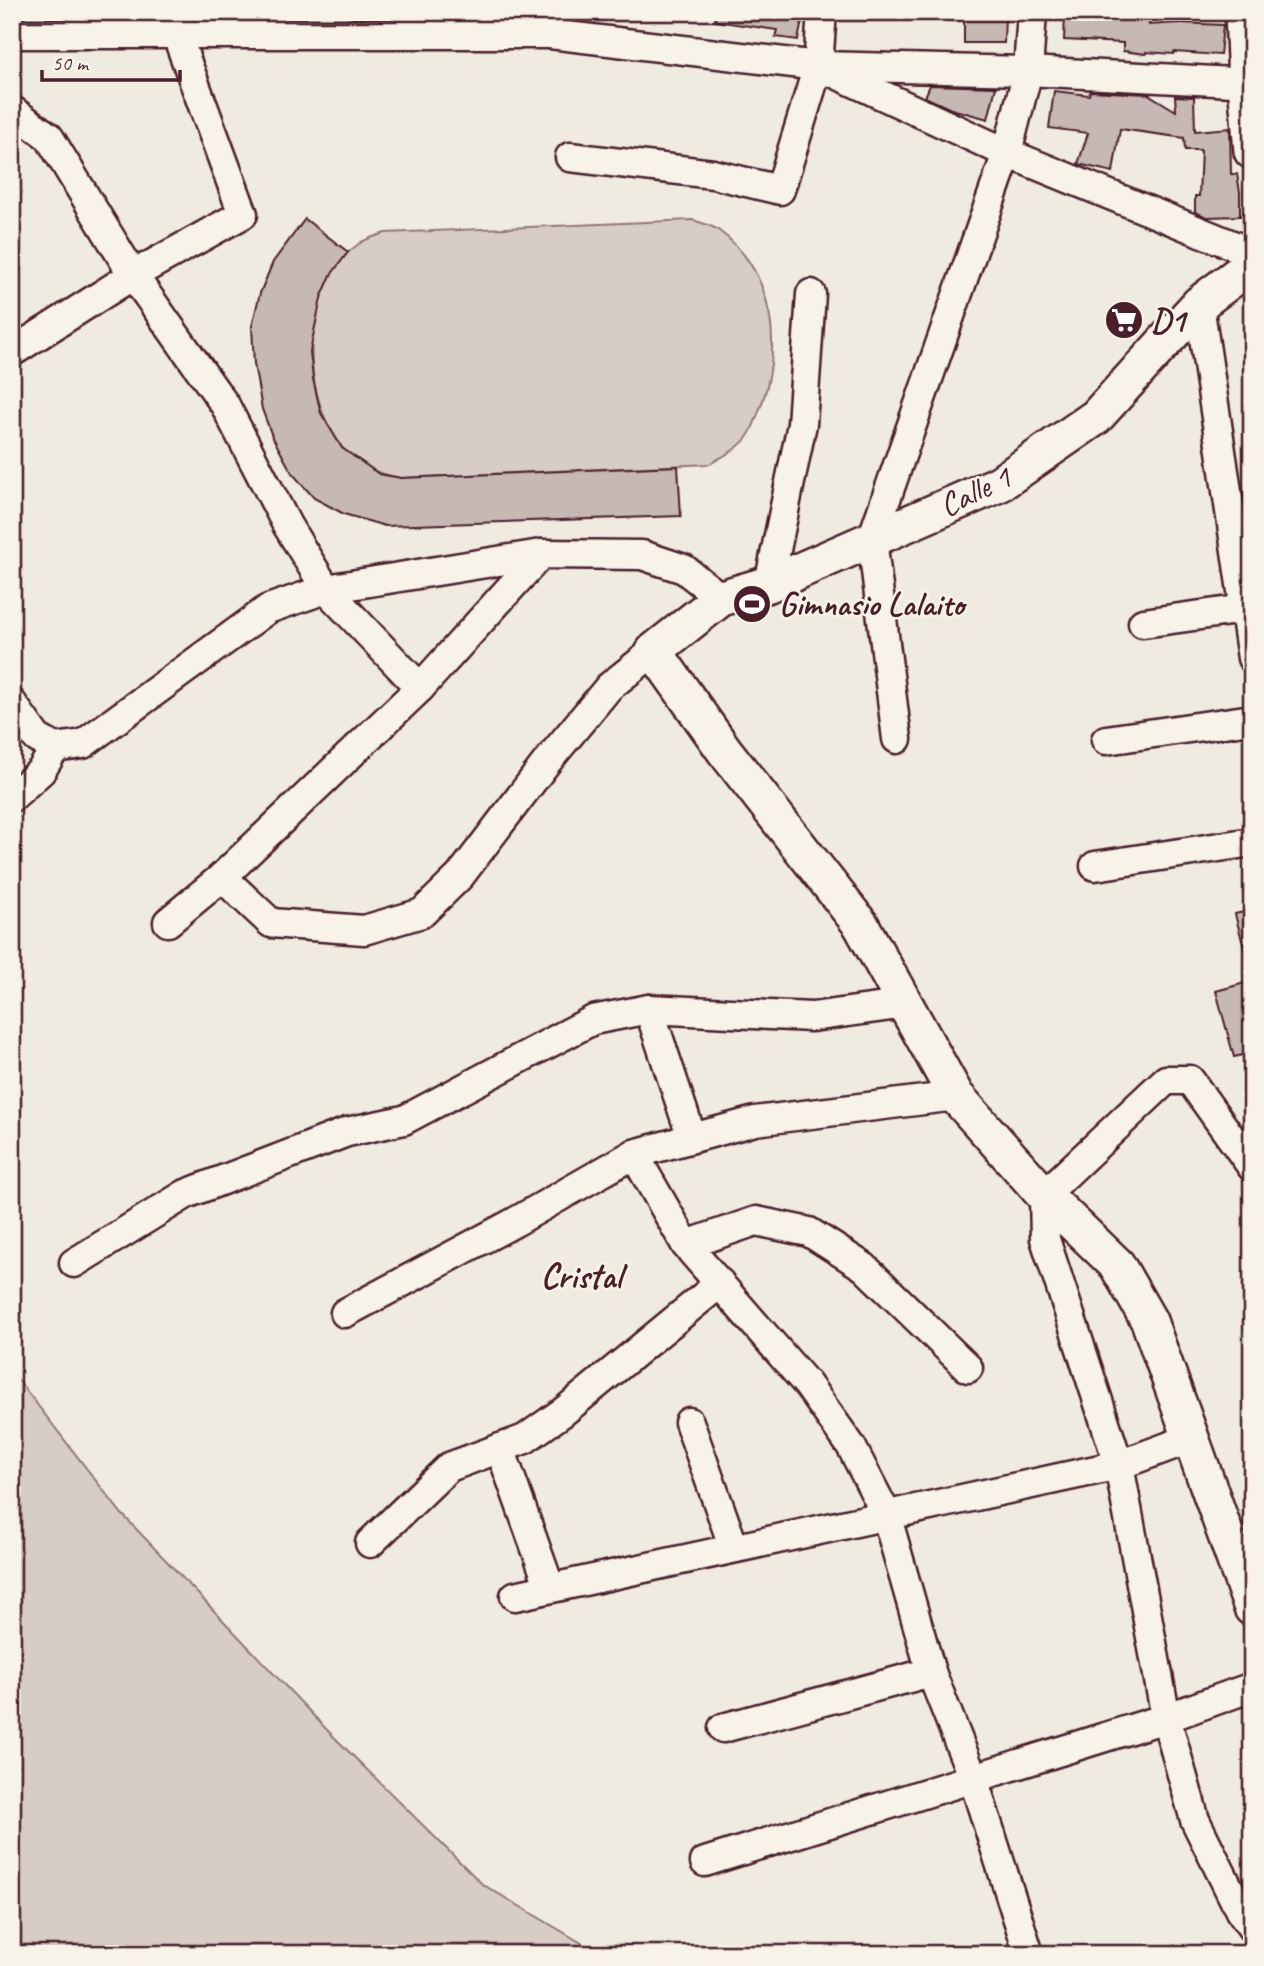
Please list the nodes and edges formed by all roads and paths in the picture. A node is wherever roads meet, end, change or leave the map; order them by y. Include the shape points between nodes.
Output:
1 (822, 12) edge
2 (1032, 12) edge
3 (1243, 12) edge
4 (177, 33) junction
5 (12, 34) edge
6 (818, 66) junction
7 (1028, 71) junction
8 (1249, 83) edge
9 (12, 110) edge
10 (1252, 151) edge
11 (1007, 153) junction
12 (570, 158) dead end
13 (1252, 253) edge
14 (1252, 264) edge
15 (133, 275) junction
16 (811, 294) dead end
17 (1199, 304) junction
18 (12, 352) edge
19 (872, 539) junction
20 (541, 554) junction
21 (769, 584) junction
22 (326, 589) junction
23 (721, 598) junction
24 (1248, 609) edge
25 (1143, 622) dead end
26 (654, 651) junction
27 (1252, 659) edge
28 (420, 688) junction
29 (12, 703) edge
30 (1252, 719) edge
31 (897, 739) dead end
32 (1106, 740) dead end
33 (55, 748) junction
34 (12, 797) edge
35 (1252, 842) edge
36 (1095, 866) dead end
37 (222, 877) junction
38 (168, 922) dead end
39 (906, 1004) junction
40 (649, 1009) junction
41 (956, 1096) junction
42 (692, 1138) junction
43 (634, 1154) junction
44 (1252, 1167) edge
45 (1044, 1195) junction
46 (686, 1245) junction
47 (74, 1262) dead end
48 (720, 1283) junction
49 (345, 1313) dead end
50 (968, 1368) dead end
51 (689, 1422) dead end
52 (1192, 1438) junction
53 (500, 1448) junction
54 (1119, 1465) junction
55 (886, 1514) junction
56 (370, 1543) dead end
57 (734, 1548) junction
58 (550, 1588) junction
59 (515, 1596) dead end
60 (1252, 1608) edge
61 (932, 1672) junction
62 (1252, 1688) edge
63 (1166, 1718) junction
64 (723, 1728) dead end
65 (973, 1778) junction
66 (705, 1862) dead end
67 (1252, 1928) edge
68 (1030, 1954) edge

1 - 6 street
2 - 7 street
3 - 8 main road
4 - 5 street
4 - 6 street via 550,34
4 - 15 street via 243,214
6 - 7 street
6 - 11 street
6 - 12 street via 780,190 713,174
7 - 8 street
7 - 11 street
8 - 10 main road
9 - 15 street via 49,137
11 - 13 street
11 - 19 street
14 - 17 main road, Calle 1
15 - 18 street
15 - 22 street via 225,405
16 - 21 street via 802,424
17 - 19 main road, Calle 1 via 1096,417 999,484
17 - 24 street
19 - 21 main road, Calle 1
19 - 31 street
20 - 22 street
20 - 23 street via 642,555 684,569
20 - 28 street
21 - 23 main road, Calle 1
22 - 28 street
22 - 33 street via 268,609 83,744
23 - 26 main road, Calle 1
24 - 25 street
24 - 27 street
26 - 37 street via 609,687 460,876 422,913 364,930 271,923
26 - 39 main road via 724,750 861,925
28 - 37 street
29 - 33 street via 37,738
30 - 32 street
33 - 34 street via 41,771
35 - 36 street
37 - 38 street
39 - 40 street via 812,1017
39 - 41 main road
40 - 42 street
40 - 47 street via 593,1020 404,1119 347,1132 186,1194
41 - 42 street via 755,1121
41 - 45 main road
42 - 43 street
43 - 46 street
43 - 49 street
44 - 45 street via 1189,1080 1166,1080
45 - 52 main road via 1117,1265 1149,1321
45 - 54 street via 1045,1239
46 - 48 street
46 - 50 street via 756,1221 809,1232 864,1267
48 - 53 street via 563,1412 525,1439
48 - 55 street via 807,1384 851,1446
51 - 57 street
52 - 54 street
52 - 60 main road
53 - 56 street via 449,1467
53 - 58 street
54 - 55 street
54 - 63 street
55 - 57 street
55 - 61 street
57 - 58 street
58 - 59 street
61 - 64 street
61 - 65 street
62 - 63 street
63 - 65 street
63 - 67 street via 1195,1820
65 - 66 street
65 - 68 street

